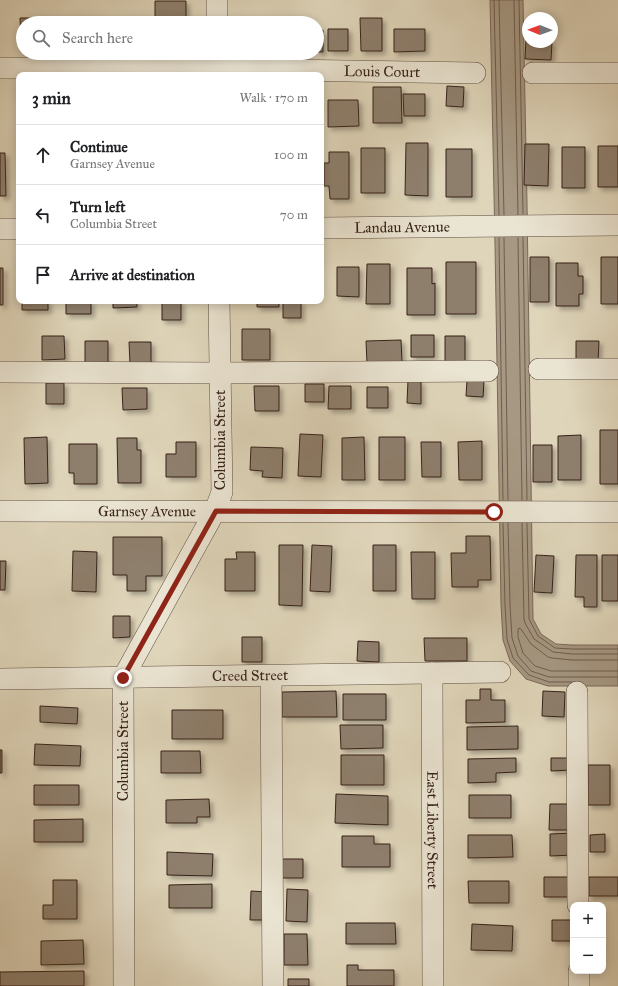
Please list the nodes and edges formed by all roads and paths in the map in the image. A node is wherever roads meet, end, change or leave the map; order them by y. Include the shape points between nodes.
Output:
1 (217, 0) edge
2 (217, 16) edge
3 (217, 66) edge
4 (0, 68) edge
5 (475, 73) dead end
6 (533, 73) dead end
7 (618, 73) edge
8 (618, 225) edge
9 (324, 228) edge
10 (0, 229) edge
11 (16, 229) edge
12 (219, 304) edge
13 (540, 369) dead end
14 (618, 369) edge
15 (488, 371) dead end
16 (0, 372) edge
17 (220, 373) junction
18 (0, 511) edge
19 (216, 511) junction
20 (618, 512) edge
21 (500, 672) dead end
22 (432, 673) junction
23 (271, 676) junction
24 (123, 678) junction
25 (0, 679) edge
26 (577, 692) dead end
27 (578, 902) edge
28 (579, 974) edge
29 (124, 986) edge
30 (273, 986) edge
31 (433, 986) edge
32 (579, 986) edge

1 - 2 street
3 - 4 street, Louis Court
3 - 5 street, Louis Court
6 - 7 street
8 - 9 street, Landau Avenue
10 - 11 street
12 - 17 street, Columbia Street
13 - 14 street
15 - 17 street
16 - 17 street
17 - 19 street, Columbia Street via 222,492
18 - 19 street, Garnsey Avenue
19 - 20 street, Garnsey Avenue
19 - 24 street, Columbia Street
21 - 22 street, Creed Street
22 - 23 street, Creed Street
22 - 31 street, East Liberty Street
23 - 24 street, Creed Street
23 - 30 street
24 - 25 street, Creed Street
24 - 29 street, Columbia Street
26 - 27 street
28 - 32 street

